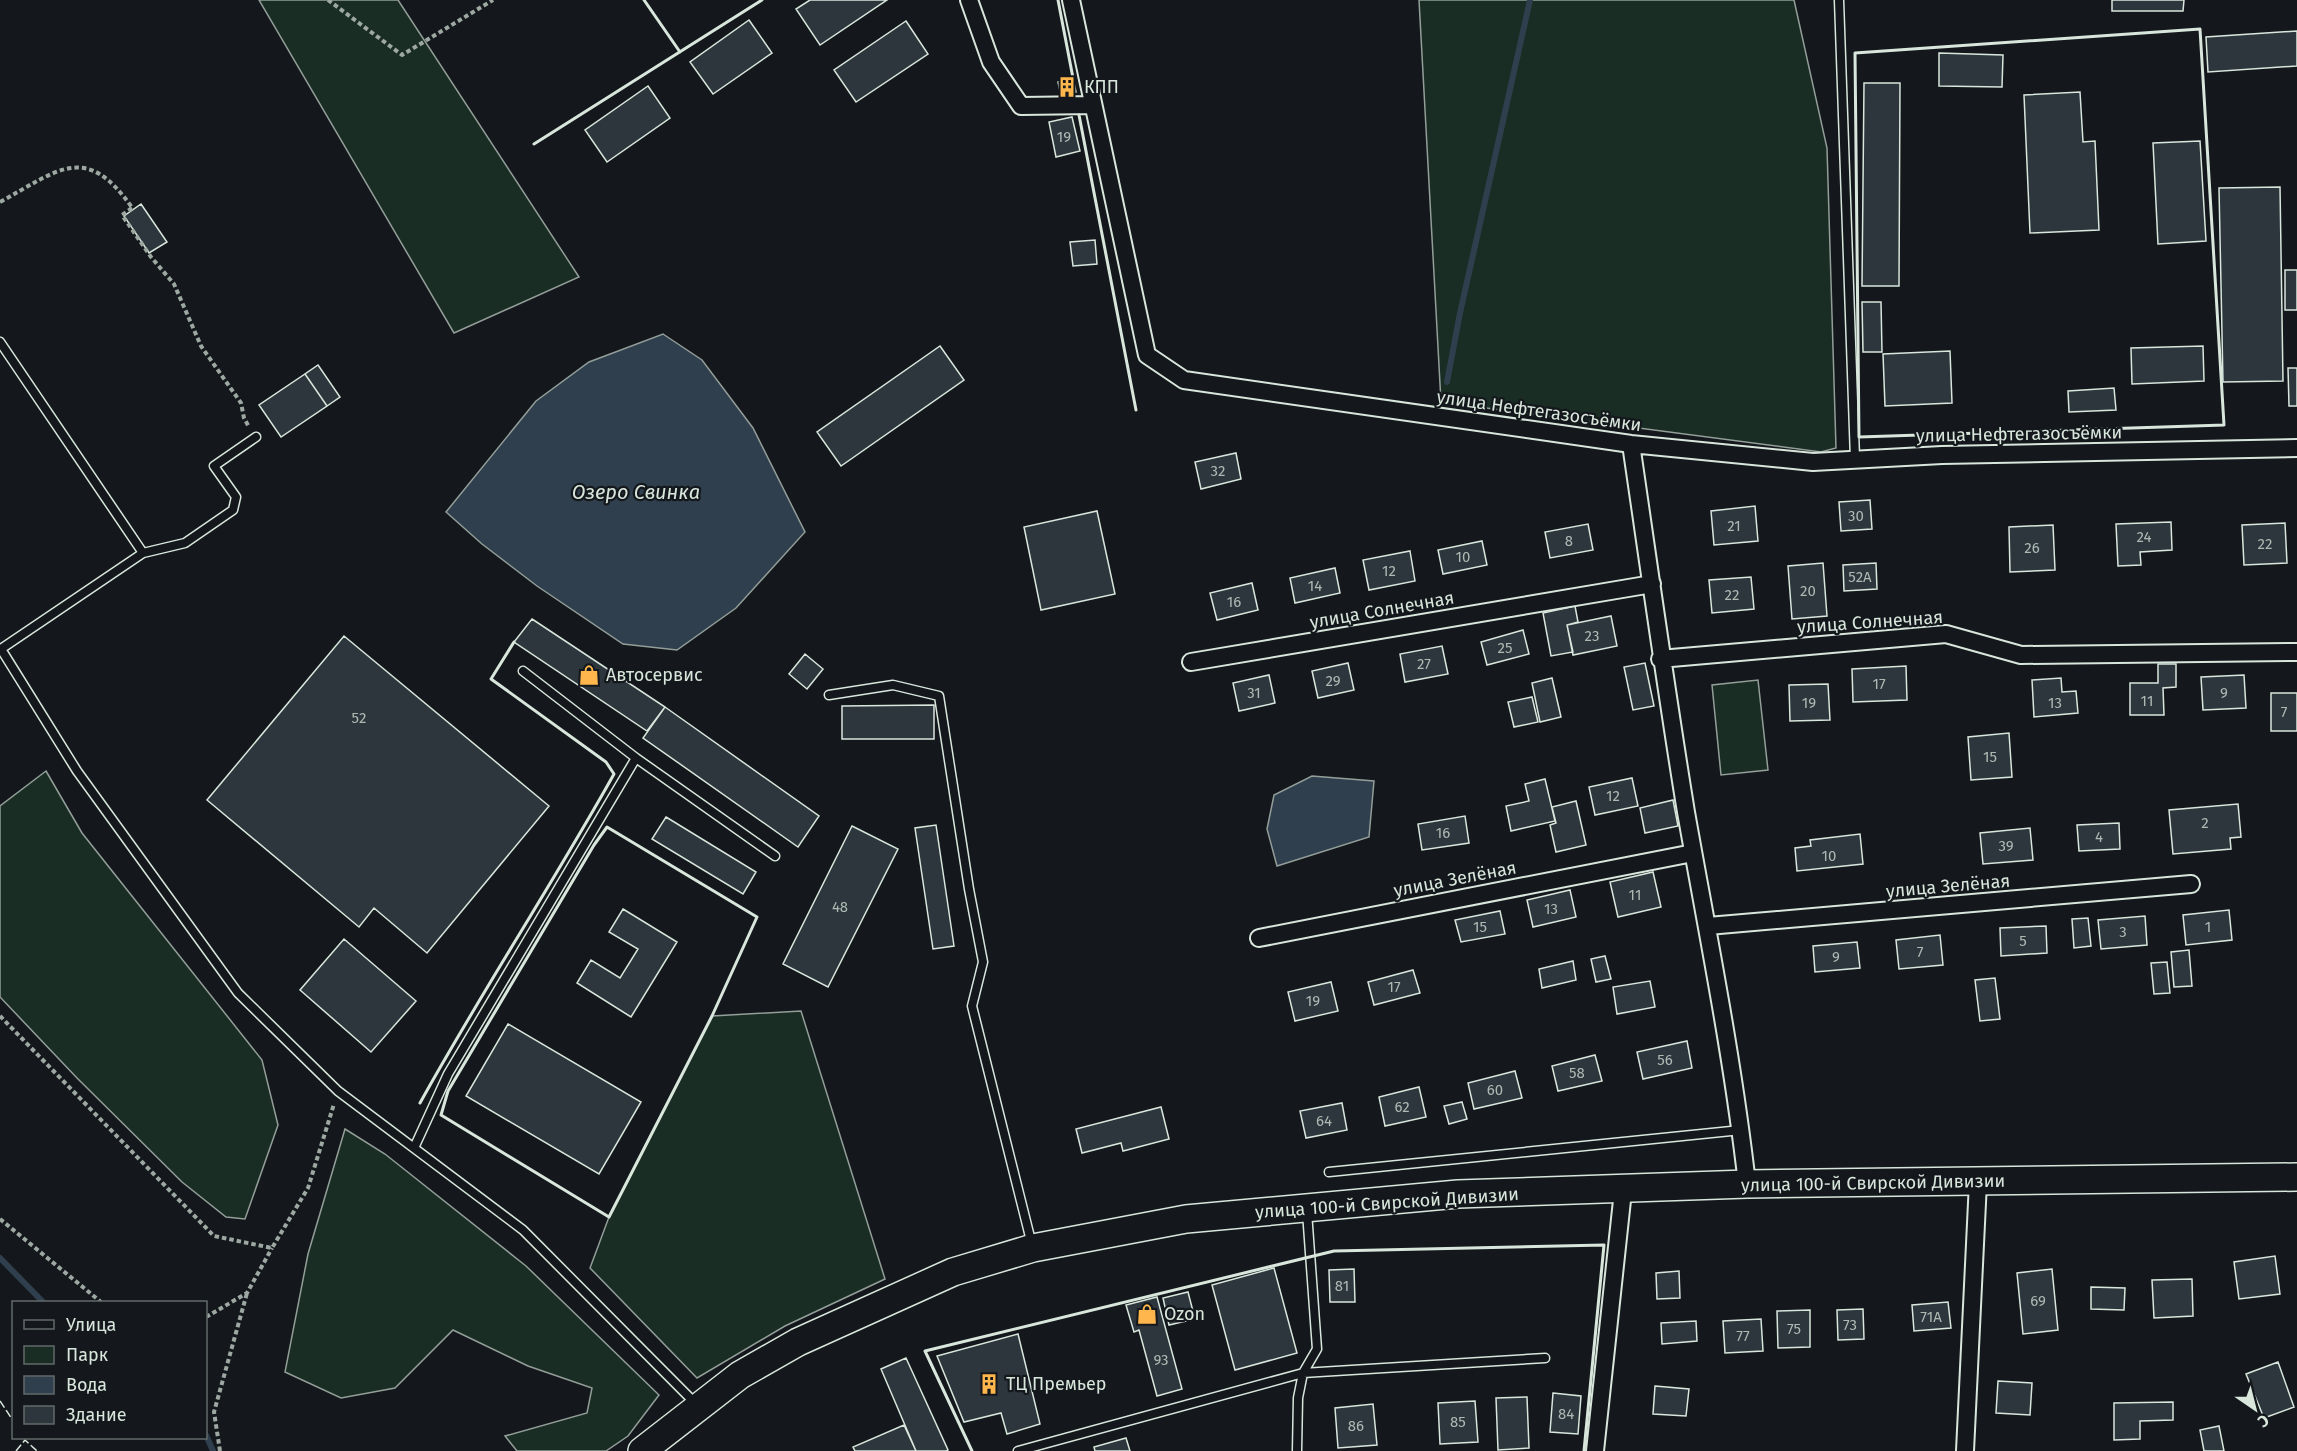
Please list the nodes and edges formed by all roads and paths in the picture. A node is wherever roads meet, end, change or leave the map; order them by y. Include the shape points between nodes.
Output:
1 (328, 0) edge
2 (493, 0) edge
3 (969, 0) edge
4 (1071, 0) edge
5 (1839, 0) edge
6 (1093, 105) junction
7 (0, 202) edge
8 (0, 342) edge
9 (256, 437) joint
10 (1631, 444) junction
11 (2297, 448) edge
12 (1855, 459) junction
13 (143, 553) junction
14 (1652, 584) junction
15 (0, 649) edge
16 (2297, 652) edge
17 (1660, 660) junction
18 (1191, 662) dead end
19 (523, 670) dead end
20 (830, 695) dead end
21 (636, 758) junction
22 (1693, 853) junction
23 (775, 856) dead end
24 (2191, 884) dead end
25 (1708, 926) junction
26 (1259, 938) dead end
27 (0, 1016) edge
28 (338, 1091) junction
29 (1741, 1130) junction
30 (414, 1148) junction
31 (1329, 1172) dead end
32 (2297, 1177) edge
33 (1978, 1182) junction
34 (1747, 1185) junction
35 (1623, 1191) junction
36 (1307, 1208) junction
37 (0, 1219) edge
38 (272, 1248) junction
39 (1033, 1248) junction
40 (247, 1293) junction
41 (100, 1301) edge
42 (207, 1316) edge
43 (1545, 1358) dead end
44 (1303, 1373) junction
45 (699, 1406) junction
46 (220, 1451) edge
47 (642, 1451) edge
48 (1018, 1451) edge
49 (1297, 1451) edge
50 (1595, 1451) edge
51 (1965, 1451) edge

1 - 2 path via 402,54
3 - 6 street via 991,62 1021,106
4 - 6 street, улица Нефтегазосъёмки
5 - 12 lane
6 - 10 street, улица Нефтегазосъёмки via 1147,355 1184,380
7 - 9 path via 55,172 77,168 107,177 133,209 122,215 174,284 201,346 241,403 244,420
8 - 13 lane
9 - 13 lane via 214,466 236,497 233,510 185,543
10 - 12 street, улица Нефтегазосъёмки via 1813,462
10 - 14 street
11 - 12 street, улица Нефтегазосъёмки
13 - 15 lane
14 - 17 street
14 - 18 street, улица Солнечная
15 - 28 lane via 77,771 238,993
16 - 17 street, улица Солнечная via 2021,656 1946,634
17 - 22 street
19 - 21 lane
20 - 39 lane via 893,685 939,696 983,962 972,1006
21 - 23 lane
21 - 30 lane via 448,1074
22 - 25 street
22 - 26 street, улица Зелёная
24 - 25 street, улица Зелёная
25 - 29 street
27 - 38 path via 214,1236
28 - 30 lane
28 - 38 path via 308,1188
29 - 31 lane
29 - 34 street
30 - 45 lane via 523,1230
32 - 33 main road, улица 100-й Свирской Дивизии
33 - 34 main road, улица 100-й Свирской Дивизии
33 - 51 street
34 - 35 main road, улица 100-й Свирской Дивизии
35 - 36 main road, улица 100-й Свирской Дивизии via 1458,1194
35 - 50 street
36 - 39 main road, улица 100-й Свирской Дивизии via 1186,1220
36 - 44 lane via 1317,1349
37 - 41 path
38 - 40 path
39 - 45 main road, улица 100-й Свирской Дивизии via 953,1272 855,1315 740,1375
40 - 42 path
40 - 46 path via 214,1412
43 - 44 lane
44 - 48 lane
44 - 49 lane via 1298,1398
45 - 47 main road, улица 100-й Свирской Дивизии

